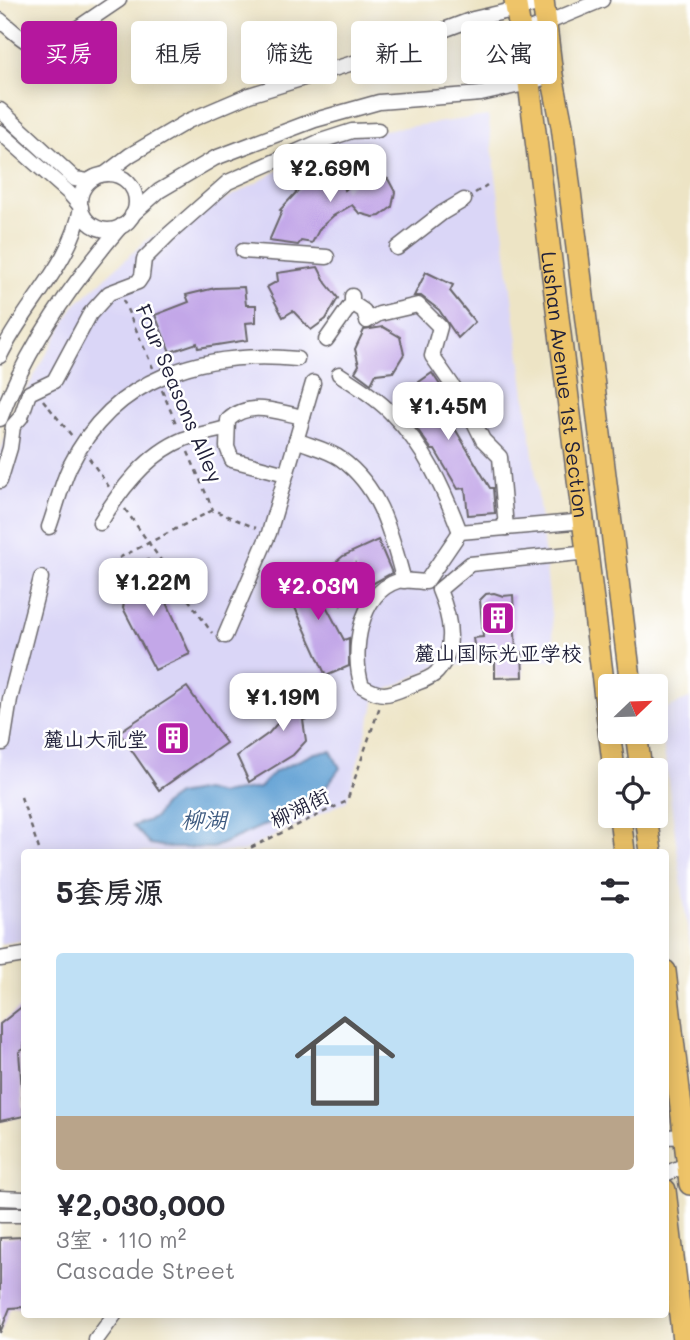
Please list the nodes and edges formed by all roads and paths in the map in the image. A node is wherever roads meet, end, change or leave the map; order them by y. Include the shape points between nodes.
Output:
1 (120, 0) edge
2 (602, 0) edge
3 (515, 5) edge
4 (544, 9) edge
5 (0, 20) edge
6 (525, 84) edge
7 (529, 84) edge
8 (554, 84) edge
9 (0, 110) edge
10 (378, 130) dead end
11 (0, 132) edge
12 (101, 175) junction
13 (464, 200) dead end
14 (81, 207) junction
15 (132, 215) junction
16 (121, 226) junction
17 (397, 248) dead end
18 (243, 251) dead end
19 (327, 257) dead end
20 (119, 289) junction
21 (326, 340) dead end
22 (0, 356) edge
23 (297, 359) dead end
24 (339, 374) dead end
25 (157, 377) junction
26 (313, 383) dead end
27 (303, 417) junction
28 (0, 419) edge
29 (227, 428) junction
30 (183, 440) junction
31 (296, 440) junction
32 (286, 474) junction
33 (0, 481) edge
34 (213, 510) junction
35 (585, 521) junction
36 (100, 523) dead end
37 (50, 527) dead end
38 (506, 528) junction
39 (460, 532) junction
40 (268, 533) junction
41 (589, 552) junction
42 (119, 558) dead end
43 (41, 578) dead end
44 (404, 581) junction
45 (225, 636) dead end
46 (630, 674) edge
47 (383, 698) dead end
48 (3, 743) dead end
49 (613, 758) edge
50 (21, 797) dead end
51 (621, 828) edge
52 (648, 828) edge
53 (39, 849) edge
54 (248, 849) edge
55 (624, 849) edge
56 (651, 849) edge
57 (21, 956) edge
58 (0, 959) edge
59 (669, 1005) edge
60 (674, 1048) junction
61 (690, 1067) edge
62 (680, 1136) edge
63 (689, 1170) edge
64 (669, 1173) edge
65 (0, 1198) edge
66 (21, 1199) edge
67 (0, 1215) edge
68 (21, 1215) edge
69 (669, 1223) edge
70 (112, 1318) edge
71 (96, 1340) edge
72 (683, 1340) edge

1 - 5 street via 51,46 40,48
2 - 4 street
3 - 4 street
3 - 12 street via 366,60 249,95 188,121
6 - 15 street via 481,94 379,102 316,120 215,158 159,191
7 - 35 highway, Lushan Avenue 1st Section
8 - 46 highway, Lushan Avenue 1st Section
9 - 12 street via 75,178 88,181
10 - 20 street via 352,131 321,141 228,182 144,259 138,282
11 - 14 street
12 - 14 street via 88,182
12 - 15 street via 120,176 131,186 136,201
13 - 17 street
14 - 16 street via 97,227
14 - 22 street via 75,234
15 - 16 street
16 - 28 street via 30,351
18 - 19 street
20 - 25 path, Four Seasons Alley
20 - 33 street via 90,314 54,381 29,393 21,417 12,426
21 - 38 street via 352,299 367,321 418,305 440,327 432,356 483,440 500,457
23 - 25 street via 247,356 212,360
24 - 39 street via 391,413 412,436
25 - 30 path, Four Seasons Alley
25 - 37 street via 119,403 92,432 70,466
26 - 27 street
27 - 29 street via 264,409 239,410 228,420
27 - 31 street
29 - 30 street
29 - 32 street via 232,460
30 - 34 path, Four Seasons Alley
30 - 36 street via 134,477
31 - 32 street
31 - 44 street via 339,457 367,482 383,511
32 - 40 street
34 - 40 path
34 - 42 path
35 - 38 street
35 - 41 highway, Lushan Avenue 1st Section
38 - 39 street
39 - 44 street via 426,582
40 - 45 street
41 - 44 street via 470,564 439,590 449,612 450,646 436,674 377,695 362,685 357,670 363,615 377,594
41 - 49 highway, Lushan Avenue 1st Section
43 - 48 street
47 - 54 path, 柳湖街 via 347,802
50 - 53 path
51 - 55 highway
52 - 56 highway
57 - 58 street
59 - 60 highway
60 - 61 street
60 - 62 highway
62 - 63 highway
63 - 64 street
65 - 66 street
67 - 68 street
69 - 72 highway
70 - 71 street

